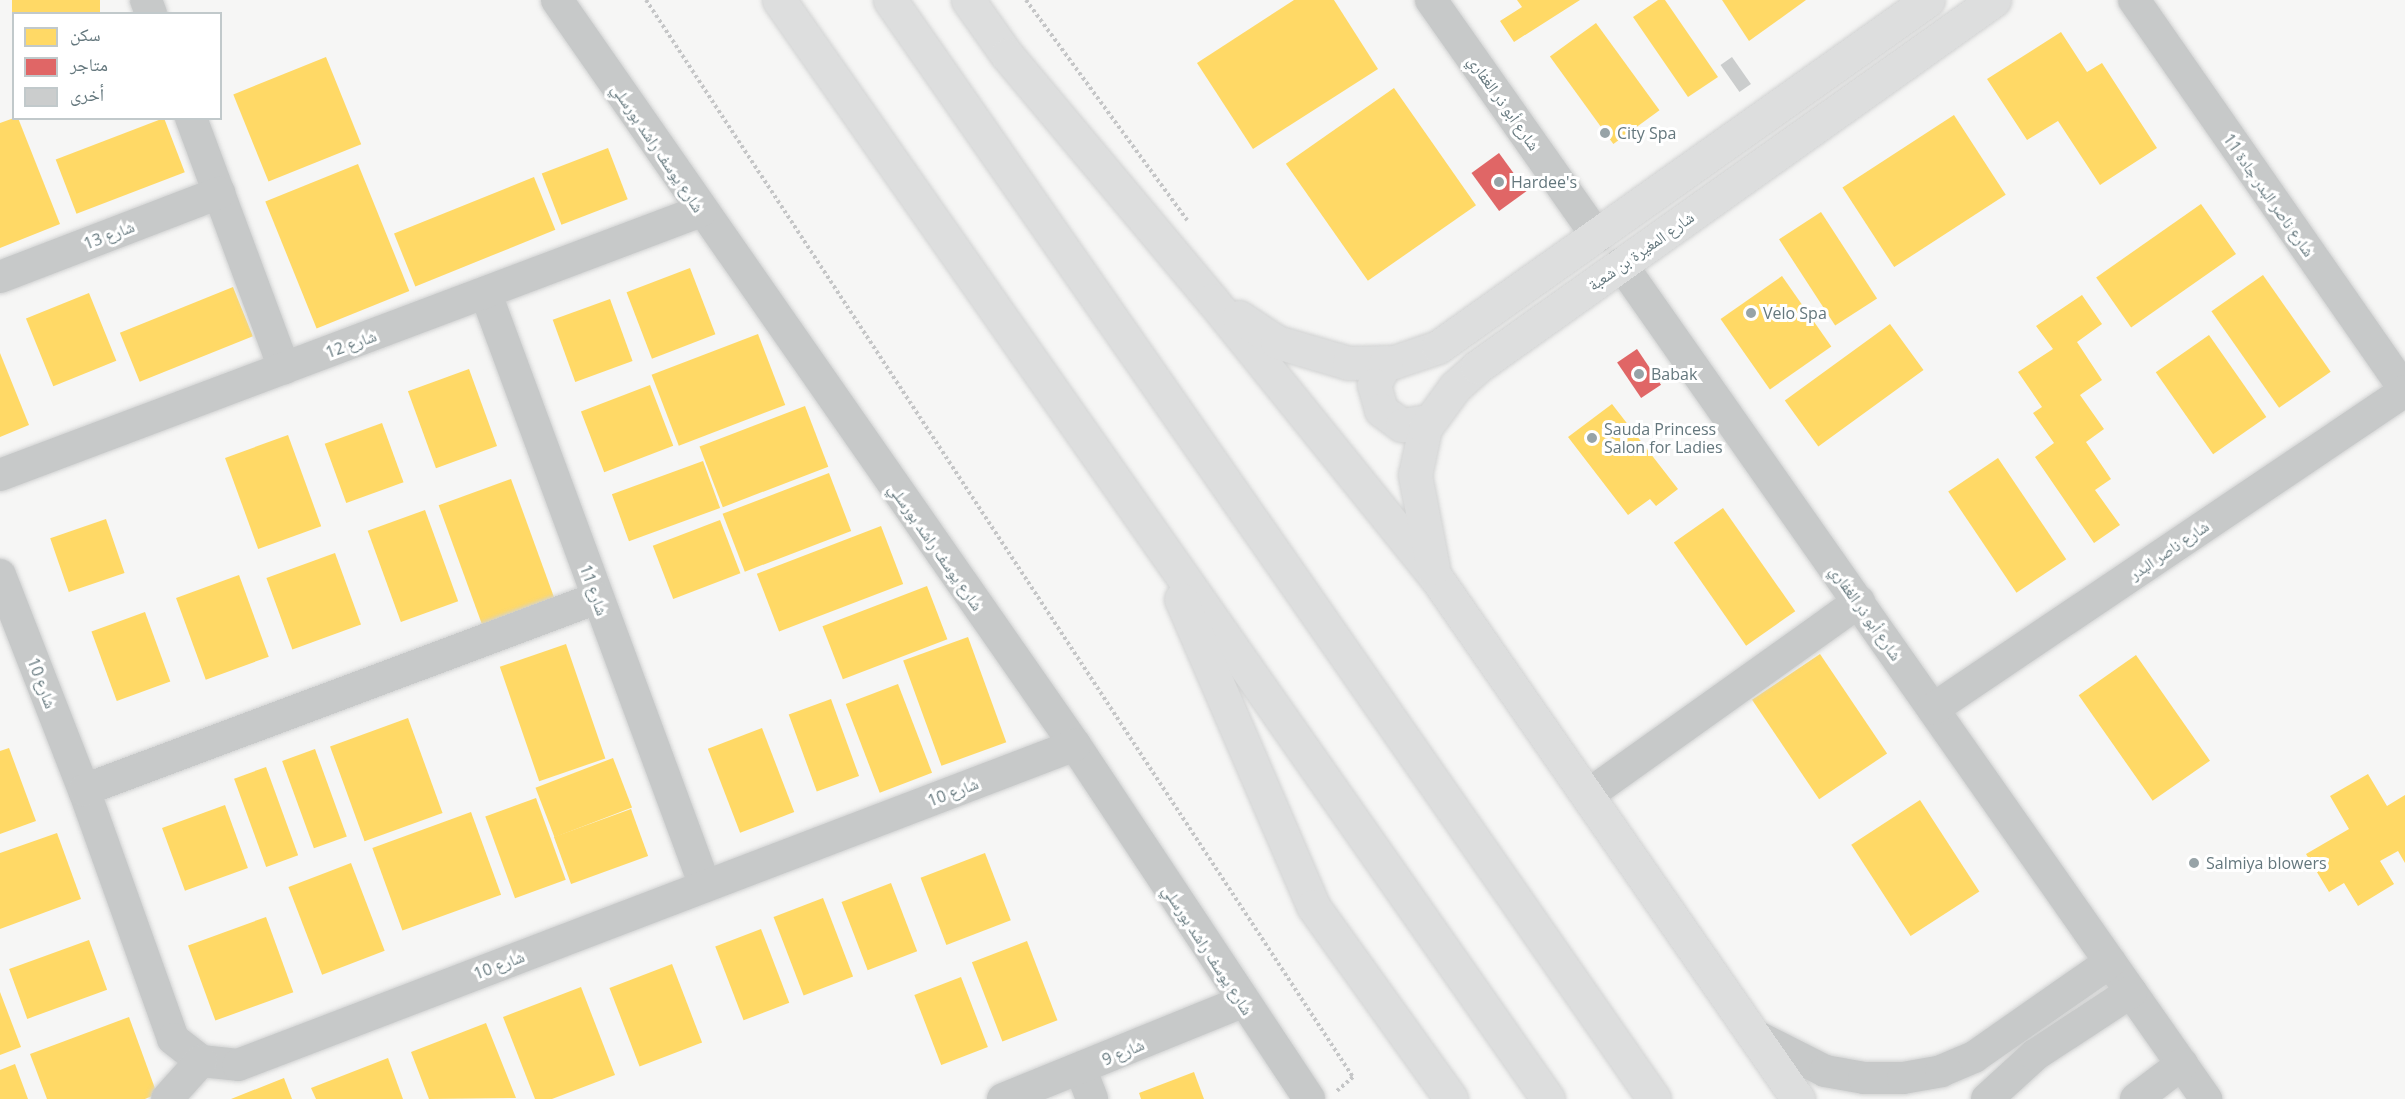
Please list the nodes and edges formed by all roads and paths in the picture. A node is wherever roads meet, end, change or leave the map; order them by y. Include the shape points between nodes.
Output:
1 (557, 0) edge
2 (646, 0) edge
3 (780, 0) edge
4 (890, 0) edge
5 (968, 0) edge
6 (1431, 0) edge
7 (1994, 0) edge
8 (2134, 0) edge
9 (1921, 2) edge
10 (192, 120) edge
11 (219, 193) junction
12 (701, 212) junction
13 (1597, 236) junction
14 (1621, 264) junction
15 (0, 277) edge
16 (486, 294) junction
17 (1212, 300) junction
18 (1386, 362) junction
19 (284, 368) junction
20 (2405, 391) edge
21 (1428, 421) junction
22 (0, 475) edge
23 (1153, 534) junction
24 (0, 575) edge
25 (1435, 576) junction
26 (597, 598) junction
27 (1858, 602) junction
28 (1933, 709) junction
29 (1075, 745) junction
30 (84, 790) junction
31 (1588, 795) junction
32 (705, 886) junction
33 (2110, 962) junction
34 (2131, 992) junction
35 (1242, 1002) junction
36 (1756, 1036) junction
37 (201, 1061) junction
38 (2182, 1064) junction
39 (1430, 1065) junction
40 (1081, 1070) junction
41 (167, 1099) edge
42 (1003, 1099) edge
43 (1092, 1099) edge
44 (1309, 1099) edge
45 (1328, 1099) edge
46 (1440, 1099) edge
47 (1451, 1099) edge
48 (1548, 1099) edge
49 (1654, 1099) edge
50 (1798, 1099) edge
51 (1987, 1099) edge
52 (2136, 1099) edge
53 (2206, 1099) edge

1 - 12 street, شارع يوسف راشد بورسلي
2 - 45 path via 1353,1077
3 - 23 main road
4 - 49 main road
5 - 17 main road via 1007,55
6 - 13 street, شارع أبو ذر الغفاري
7 - 14 main road, شارع المغيرة بن شعبة
8 - 20 street, شارع ناصر البدر جادة 11
9 - 13 main road
10 - 11 street
11 - 15 street, شارع 13
11 - 19 street
12 - 16 street, شارع 12
12 - 29 street, شارع يوسف راشد بورسلي
13 - 18 main road via 1438,347 1411,358
14 - 21 main road, شارع المغيرة بن شعبة via 1477,367
14 - 27 street, شارع أبو ذر الغفاري
16 - 19 street, شارع 12
16 - 26 street, شارع 11
17 - 18 main road via 1277,342 1301,352 1349,363
17 - 25 main road
18 - 21 main road via 1374,385 1381,411 1402,425
19 - 22 street, شارع 12
20 - 28 street, شارع ناصر البدر
21 - 25 main road, شارع المغيرة بن شعبة via 1415,475
23 - 39 main road via 1313,906
23 - 48 main road
24 - 30 street, شارع 10
25 - 31 main road
26 - 30 street
26 - 32 street, شارع 11
27 - 28 street, شارع أبو ذر الغفاري
27 - 31 street
28 - 33 street, شارع أبو ذر الغفاري
29 - 32 street, شارع 10
29 - 35 street, شارع يوسف راشد بورسلي
30 - 37 street, شارع 10 via 173,1039
31 - 36 main road
32 - 37 street, شارع 10 via 238,1065
33 - 34 street, شارع أبو ذر الغفاري
33 - 36 street via 1974,1057 1941,1071 1903,1078 1864,1078 1825,1071
34 - 38 street, شارع أبو ذر الغفاري
34 - 51 street via 2034,1055
35 - 40 street, شارع 9
35 - 44 street, شارع يوسف راشد بورسلي
36 - 50 main road
37 - 41 street
38 - 52 street
38 - 53 street, شارع أبو ذر الغفاري
39 - 46 main road
39 - 47 main road
40 - 42 street, شارع 9
40 - 43 street

